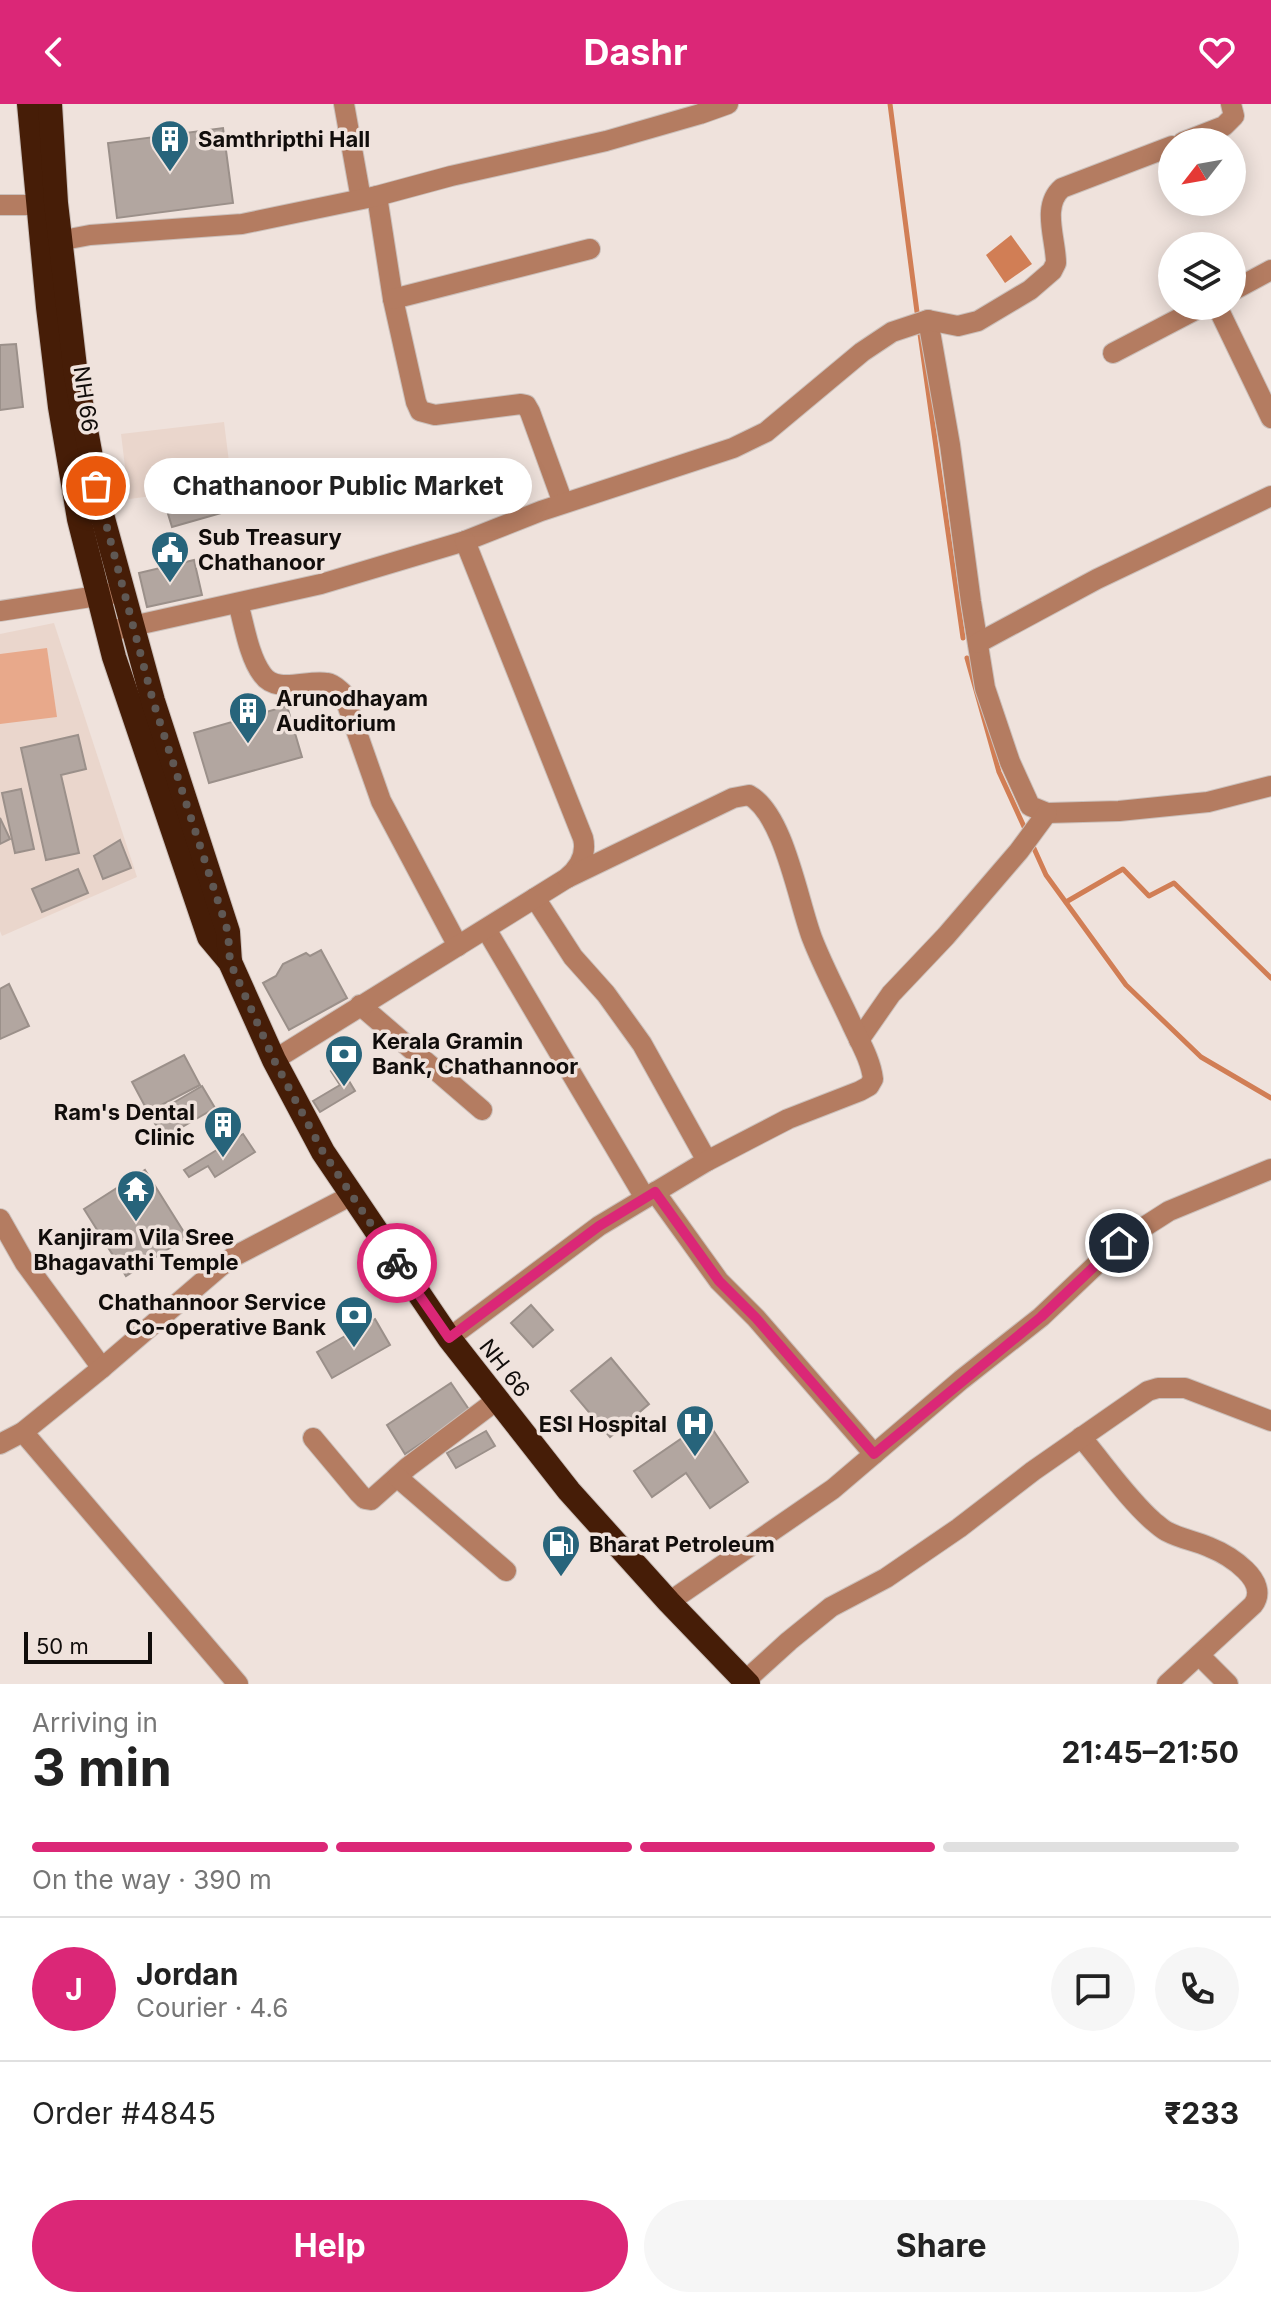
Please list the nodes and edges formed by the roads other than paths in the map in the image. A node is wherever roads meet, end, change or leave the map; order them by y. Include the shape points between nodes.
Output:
1 (29, 104) edge
2 (50, 104) edge
3 (344, 104) edge
4 (728, 104) edge
5 (1231, 104) edge
6 (1219, 128) edge
7 (1158, 151) edge
8 (369, 198) junction
9 (0, 205) edge
10 (38, 205) junction
11 (51, 242) junction
12 (590, 249) dead end
13 (1271, 270) edge
14 (1246, 283) edge
15 (393, 299) junction
16 (928, 320) junction
17 (1176, 320) edge
18 (1224, 320) edge
19 (1113, 353) dead end
20 (1271, 418) edge
21 (1271, 496) edge
22 (563, 503) junction
23 (465, 541) junction
24 (123, 592) junction
25 (99, 596) junction
26 (238, 603) junction
27 (0, 611) edge
28 (133, 626) junction
29 (108, 631) junction
30 (978, 643) junction
31 (1271, 786) edge
32 (1047, 813) junction
33 (567, 878) junction
34 (535, 898) junction
35 (486, 929) junction
36 (458, 946) junction
37 (230, 962) junction
38 (360, 1005) junction
39 (859, 1040) junction
40 (274, 1060) junction
41 (482, 1110) dead end
42 (707, 1161) junction
43 (1271, 1169) edge
44 (352, 1195) junction
45 (650, 1195) junction
46 (0, 1219) edge
47 (449, 1338) junction
48 (102, 1368) junction
49 (497, 1400) junction
50 (1271, 1421) edge
51 (23, 1432) junction
52 (1081, 1437) junction
53 (313, 1438) dead end
54 (0, 1444) edge
55 (874, 1454) junction
56 (397, 1477) junction
57 (506, 1571) dead end
58 (669, 1602) junction
59 (1199, 1655) junction
60 (747, 1683) edge
61 (238, 1684) edge
62 (1167, 1684) edge
63 (1228, 1684) edge

1 - 10 highway, NH 66
2 - 11 highway, NH 66 via 56,203
3 - 8 street
4 - 8 street via 606,141
5 - 6 street via 1234,116
7 - 16 street via 1056,193 1050,206 1056,263 1030,290 967,325
8 - 11 street via 242,224
8 - 15 street
9 - 10 street
10 - 11 highway, NH 66
11 - 24 highway, NH 66 via 101,511
11 - 25 highway, NH 66 via 62,421
12 - 15 street
13 - 14 street
15 - 22 street via 420,411 435,415 526,405
16 - 22 street via 892,332 862,352 778,423 743,444
16 - 30 street
17 - 19 street
18 - 20 street
21 - 30 street
22 - 23 street
23 - 26 street
23 - 33 street via 583,838 581,860
24 - 25 street
24 - 28 highway, NH 66
25 - 27 street
25 - 29 highway, NH 66
26 - 28 street
26 - 36 street via 256,664 267,680 282,685 326,683 343,693 381,801
28 - 29 street
28 - 37 highway, NH 66 via 228,932
29 - 37 highway, NH 66 via 209,937
30 - 32 street via 985,688 1010,762 1030,806
31 - 32 street via 1208,802
32 - 39 street via 891,994
33 - 34 street
33 - 39 street via 733,798 749,795 759,800 779,838 812,938
34 - 35 street
34 - 42 street via 573,957 642,1044
35 - 36 street
35 - 45 street
36 - 38 street
37 - 40 highway, NH 66
38 - 40 street
38 - 41 street
39 - 42 street via 872,1069 869,1086 788,1119
40 - 44 highway, NH 66
42 - 45 street
43 - 55 street via 1169,1211 1130,1235 1041,1317
44 - 47 highway, NH 66
44 - 48 street via 233,1257
45 - 47 street via 599,1226
45 - 55 street via 719,1281
46 - 48 street via 25,1263
47 - 49 highway, NH 66
48 - 51 street
49 - 56 street
49 - 58 highway, NH 66 via 569,1491
50 - 52 street via 1185,1388 1158,1388
51 - 54 street
51 - 61 street
52 - 59 street via 1151,1519 1167,1532 1239,1563 1258,1584 1259,1598
52 - 60 street via 886,1578 831,1607
53 - 56 street via 365,1499 371,1500
55 - 58 street via 833,1489
56 - 57 street
58 - 60 highway, NH 66
59 - 62 street
59 - 63 street

